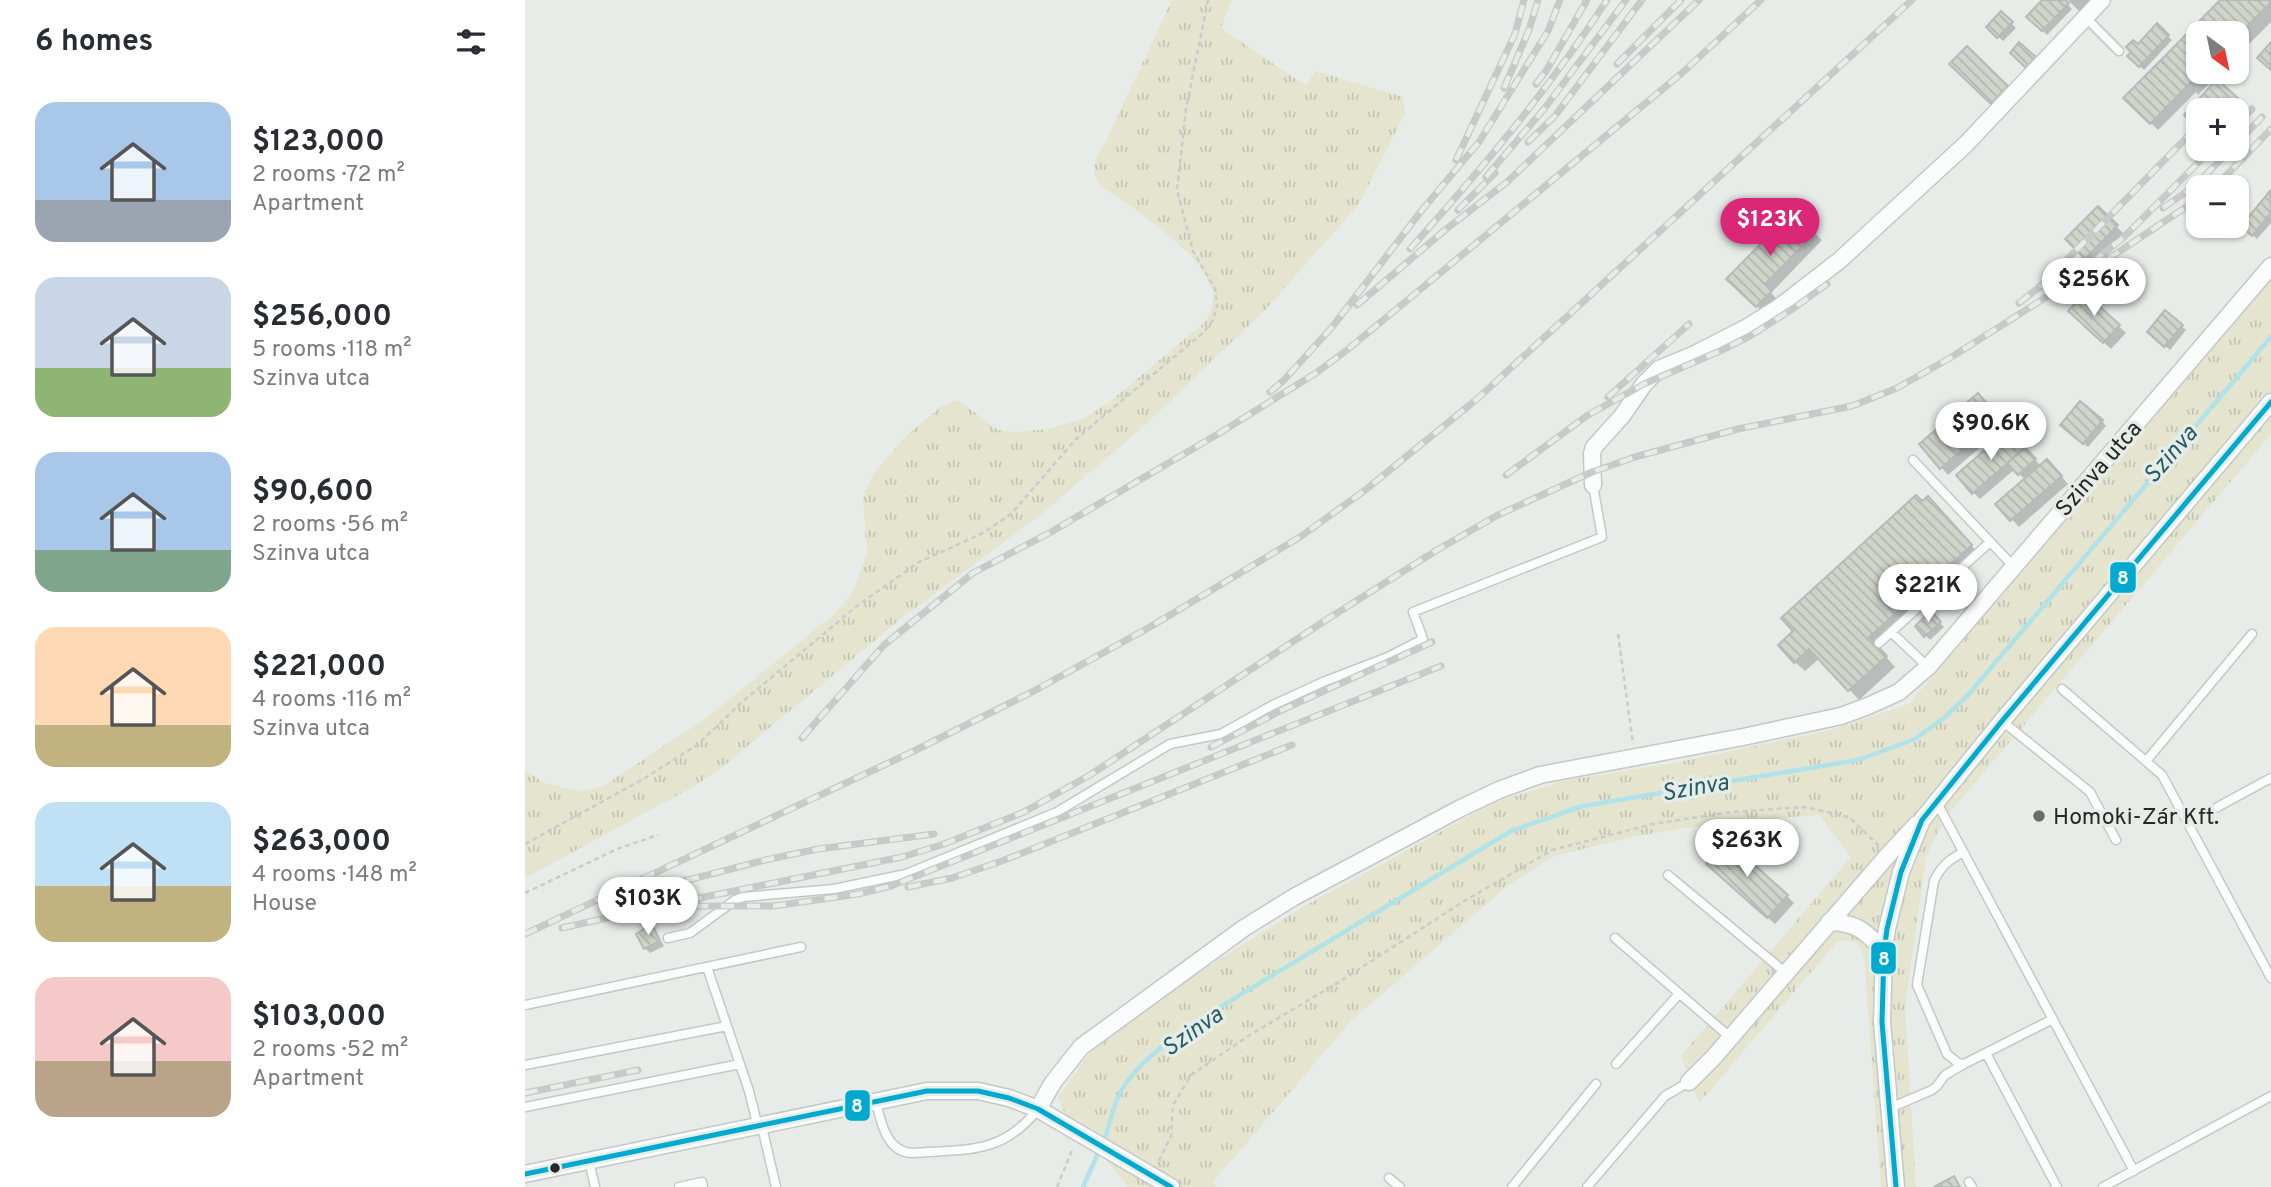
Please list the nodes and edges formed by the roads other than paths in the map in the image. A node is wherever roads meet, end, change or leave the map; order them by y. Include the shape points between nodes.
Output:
1 (2102, 0) edge
2 (2086, 18) junction
3 (2119, 51) dead end
4 (2271, 266) edge
5 (2271, 402) edge
6 (1913, 460) dead end
7 (1593, 485) joint
8 (1990, 542) junction
9 (2014, 566) junction
10 (1891, 632) junction
11 (2252, 634) dead end
12 (1879, 643) dead end
13 (1926, 669) junction
14 (2062, 689) dead end
15 (2002, 721) junction
16 (2147, 760) junction
17 (2271, 778) edge
18 (1936, 801) junction
19 (1922, 820) junction
20 (2188, 822) junction
21 (2116, 840) dead end
22 (1962, 852) junction
23 (1668, 875) dead end
24 (1829, 922) junction
25 (668, 938) dead end
26 (1615, 938) dead end
27 (801, 947) dead end
28 (1884, 951) junction
29 (707, 967) junction
30 (1786, 973) junction
31 (2271, 978) edge
32 (1679, 994) junction
33 (525, 1005) edge
34 (2053, 1019) junction
35 (727, 1026) junction
36 (1731, 1038) junction
37 (1986, 1052) junction
38 (740, 1064) junction
39 (1616, 1064) dead end
40 (1964, 1064) junction
41 (525, 1065) edge
42 (1689, 1082) joint
43 (1596, 1084) dead end
44 (2271, 1096) edge
45 (876, 1102) junction
46 (525, 1107) edge
47 (1890, 1108) junction
48 (1038, 1109) junction
49 (760, 1127) junction
50 (589, 1161) junction
51 (2134, 1171) junction
52 (525, 1174) edge
53 (1389, 1178) dead end
54 (595, 1187) edge
55 (679, 1187) edge
56 (703, 1187) edge
57 (776, 1187) edge
58 (1171, 1187) edge
59 (1400, 1187) edge
60 (1512, 1187) edge
61 (1587, 1187) edge
62 (1896, 1187) edge
63 (2057, 1187) edge
64 (2103, 1187) edge

1 - 2 street
2 - 3 lane
2 - 7 street via 1966,144 1840,260 1746,328 1651,375 1594,447
4 - 9 street, Szinva utca
5 - 15 street
6 - 8 lane
7 - 25 lane via 1602,537 1413,612 1423,639 1388,657 1312,686 1221,734 1170,744 1057,812 906,874 834,889 743,897 689,933
8 - 9 lane
8 - 10 lane
9 - 13 street, Szinva utca
10 - 12 lane
10 - 13 lane
11 - 16 lane
13 - 48 street, Szinva utca via 1899,692 1841,716 1540,775 1458,809 1244,928 1081,1047
14 - 16 lane
15 - 18 street
15 - 21 lane via 2090,792
16 - 20 lane via 2162,775
17 - 20 lane
18 - 19 street
18 - 22 lane
19 - 24 street
19 - 28 street via 1895,894
20 - 31 lane
22 - 34 lane
22 - 40 lane via 1946,862 1934,881 1917,985 1947,1054
23 - 30 lane
24 - 28 street via 1856,926
24 - 30 street
26 - 32 lane
27 - 29 lane
28 - 47 street via 1882,1021
29 - 33 lane
29 - 35 lane
30 - 36 street
32 - 36 lane
32 - 39 lane
34 - 37 lane
34 - 51 lane
35 - 38 lane
35 - 41 lane
36 - 42 street
37 - 40 lane
37 - 63 lane
38 - 46 lane
38 - 49 lane
40 - 47 lane via 1932,1090
42 - 61 lane via 1665,1096
43 - 60 lane
44 - 51 lane
45 - 48 street via 926,1091 962,1090 992,1093
45 - 48 lane via 893,1146 905,1153 981,1148 1017,1132
45 - 49 street
47 - 62 street
48 - 58 street via 1072,1137
49 - 50 street
49 - 57 lane
50 - 52 street
50 - 54 lane
51 - 64 lane
53 - 59 lane
55 - 56 lane via 702,1182

